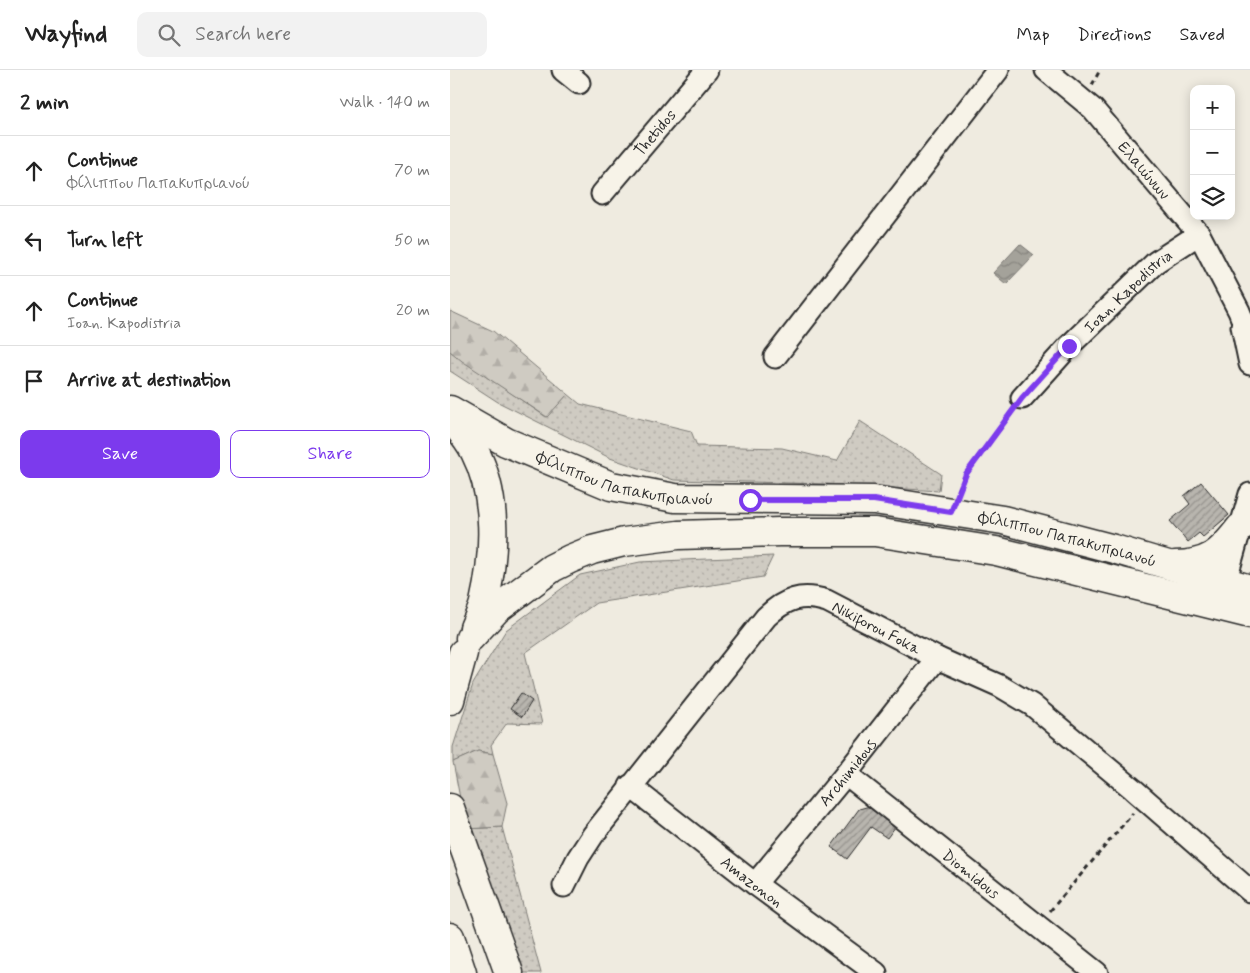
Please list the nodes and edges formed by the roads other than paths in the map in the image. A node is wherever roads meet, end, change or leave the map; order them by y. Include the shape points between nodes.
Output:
1 (707, 70) edge
2 (998, 70) edge
3 (1046, 70) edge
4 (602, 194) dead end
5 (1199, 234) junction
6 (1239, 311) junction
7 (1250, 339) edge
8 (775, 357) dead end
9 (1250, 364) edge
10 (1022, 398) road end
11 (450, 410) edge
12 (450, 418) edge
13 (1250, 494) edge
14 (1240, 528) junction
15 (1166, 565) junction
16 (1240, 603) edge
17 (461, 654) edge
18 (937, 658) junction
19 (450, 700) edge
20 (846, 774) junction
21 (630, 786) junction
22 (450, 808) edge
23 (755, 884) junction
24 (564, 886) dead end
25 (1250, 891) edge
26 (450, 937) edge
27 (462, 973) edge
28 (509, 973) edge
29 (876, 973) edge
30 (1097, 973) edge

1 - 4 street, Thetidos
2 - 8 street
3 - 5 street, Ελαιώνων via 1093,109
5 - 6 street, Ελαιώνων
5 - 10 street, Ioan. Kapodistria via 1156,262 1069,346
6 - 7 street, Ελαιώνων
6 - 9 street, Ελαιώνων
11 - 15 main road, Φίλιππου Παπακυπριανού via 506,442 611,486 676,498 874,500 1003,520
12 - 17 main road via 475,451 486,482 492,515 492,549 484,605
13 - 14 street
14 - 15 main road via 1227,546 1212,558 1190,564
14 - 16 street
15 - 16 main road, Φίλιππου Παπακυπριανού
16 - 17 main road, Φίλιππου Παπακυπριανού via 996,551 875,532 678,535 592,550 552,568 497,609
17 - 19 main road
18 - 20 street, Archimidous
18 - 21 street, Nikiforou Foka via 826,601 803,597 785,602 766,617
18 - 25 street, Nikiforou Foka via 1000,686 1032,705
20 - 23 street, Archimidous
20 - 30 street, Diomidous
21 - 23 street, Amazonon
21 - 24 street, Nikiforou Foka via 593,835
22 - 28 main road
23 - 29 street, Amazonon
26 - 27 main road

